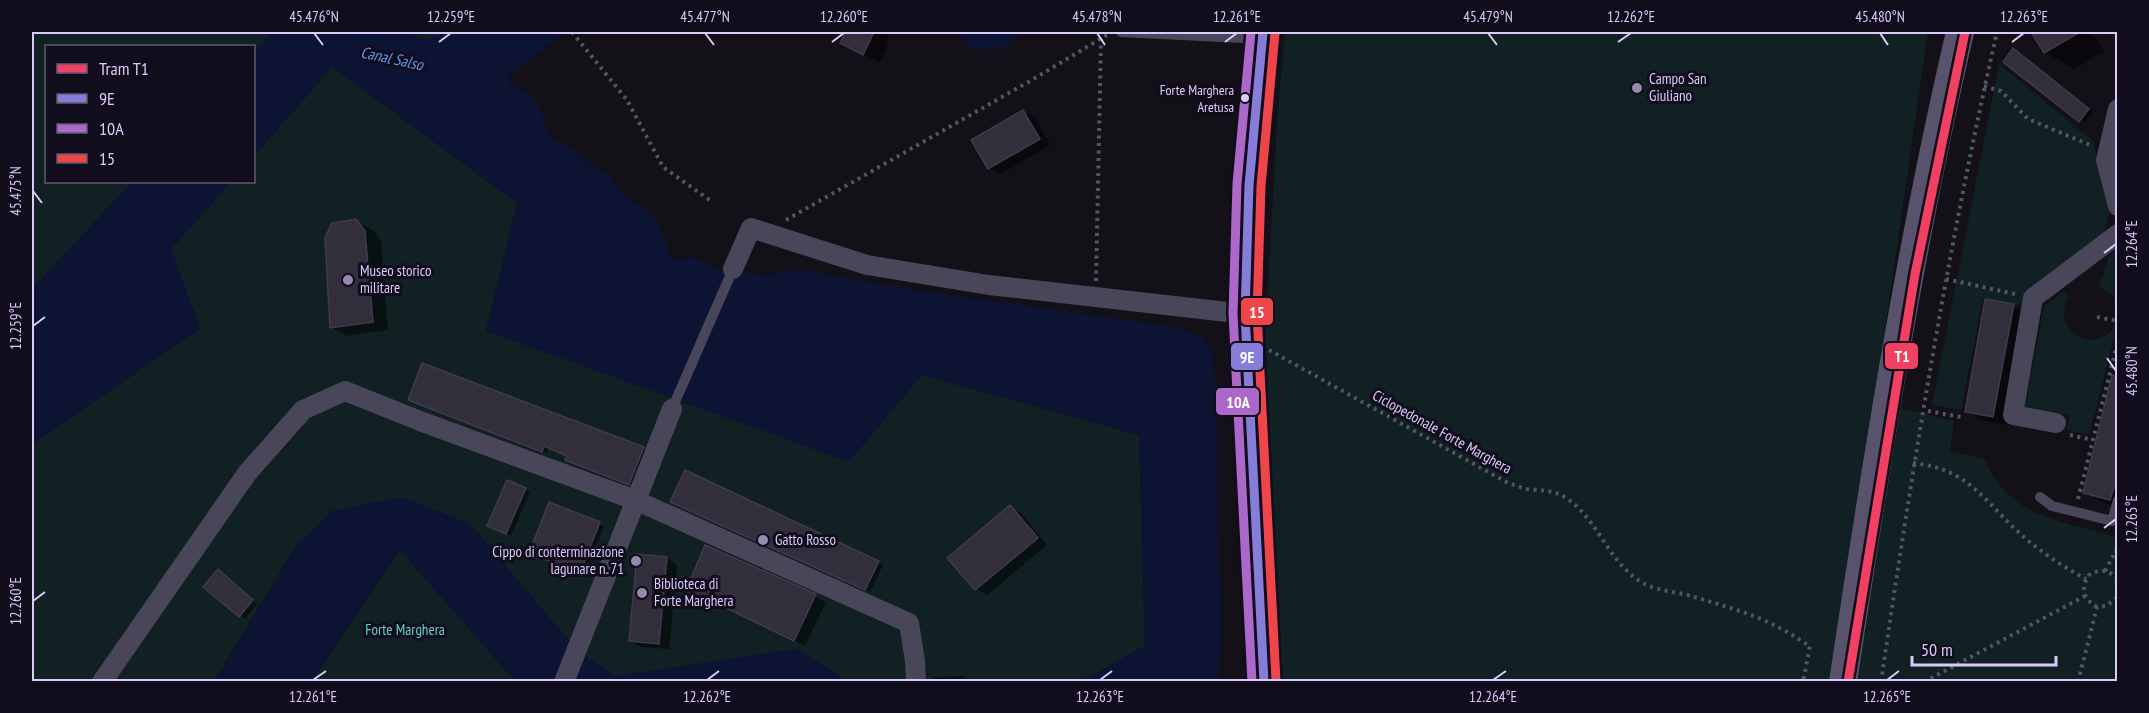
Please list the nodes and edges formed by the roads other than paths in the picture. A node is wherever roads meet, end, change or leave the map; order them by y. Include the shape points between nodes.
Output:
1 (1121, 32) edge
2 (1960, 32) edge
3 (1262, 35) edge
4 (2118, 109) edge
5 (2118, 206) edge
6 (2118, 234) edge
7 (733, 269) joint
8 (1245, 314) junction
9 (672, 409) joint
10 (2060, 428) road end
11 (2040, 497) dead end
12 (635, 500) junction
13 (2118, 500) edge
14 (102, 681) edge
15 (564, 681) edge
16 (916, 681) edge
17 (1264, 681) edge
18 (1843, 681) edge

1 - 3 lane
2 - 18 street via 1902,313
3 - 8 street via 1249,185
4 - 5 street via 2106,160
6 - 10 street via 2033,298 2013,415
7 - 8 street via 751,228 867,266 989,285
7 - 9 lane
8 - 17 street
9 - 12 street
11 - 13 lane via 2052,506 2112,521
12 - 14 street via 345,391 303,410 248,472
12 - 15 street
12 - 16 street via 909,623

